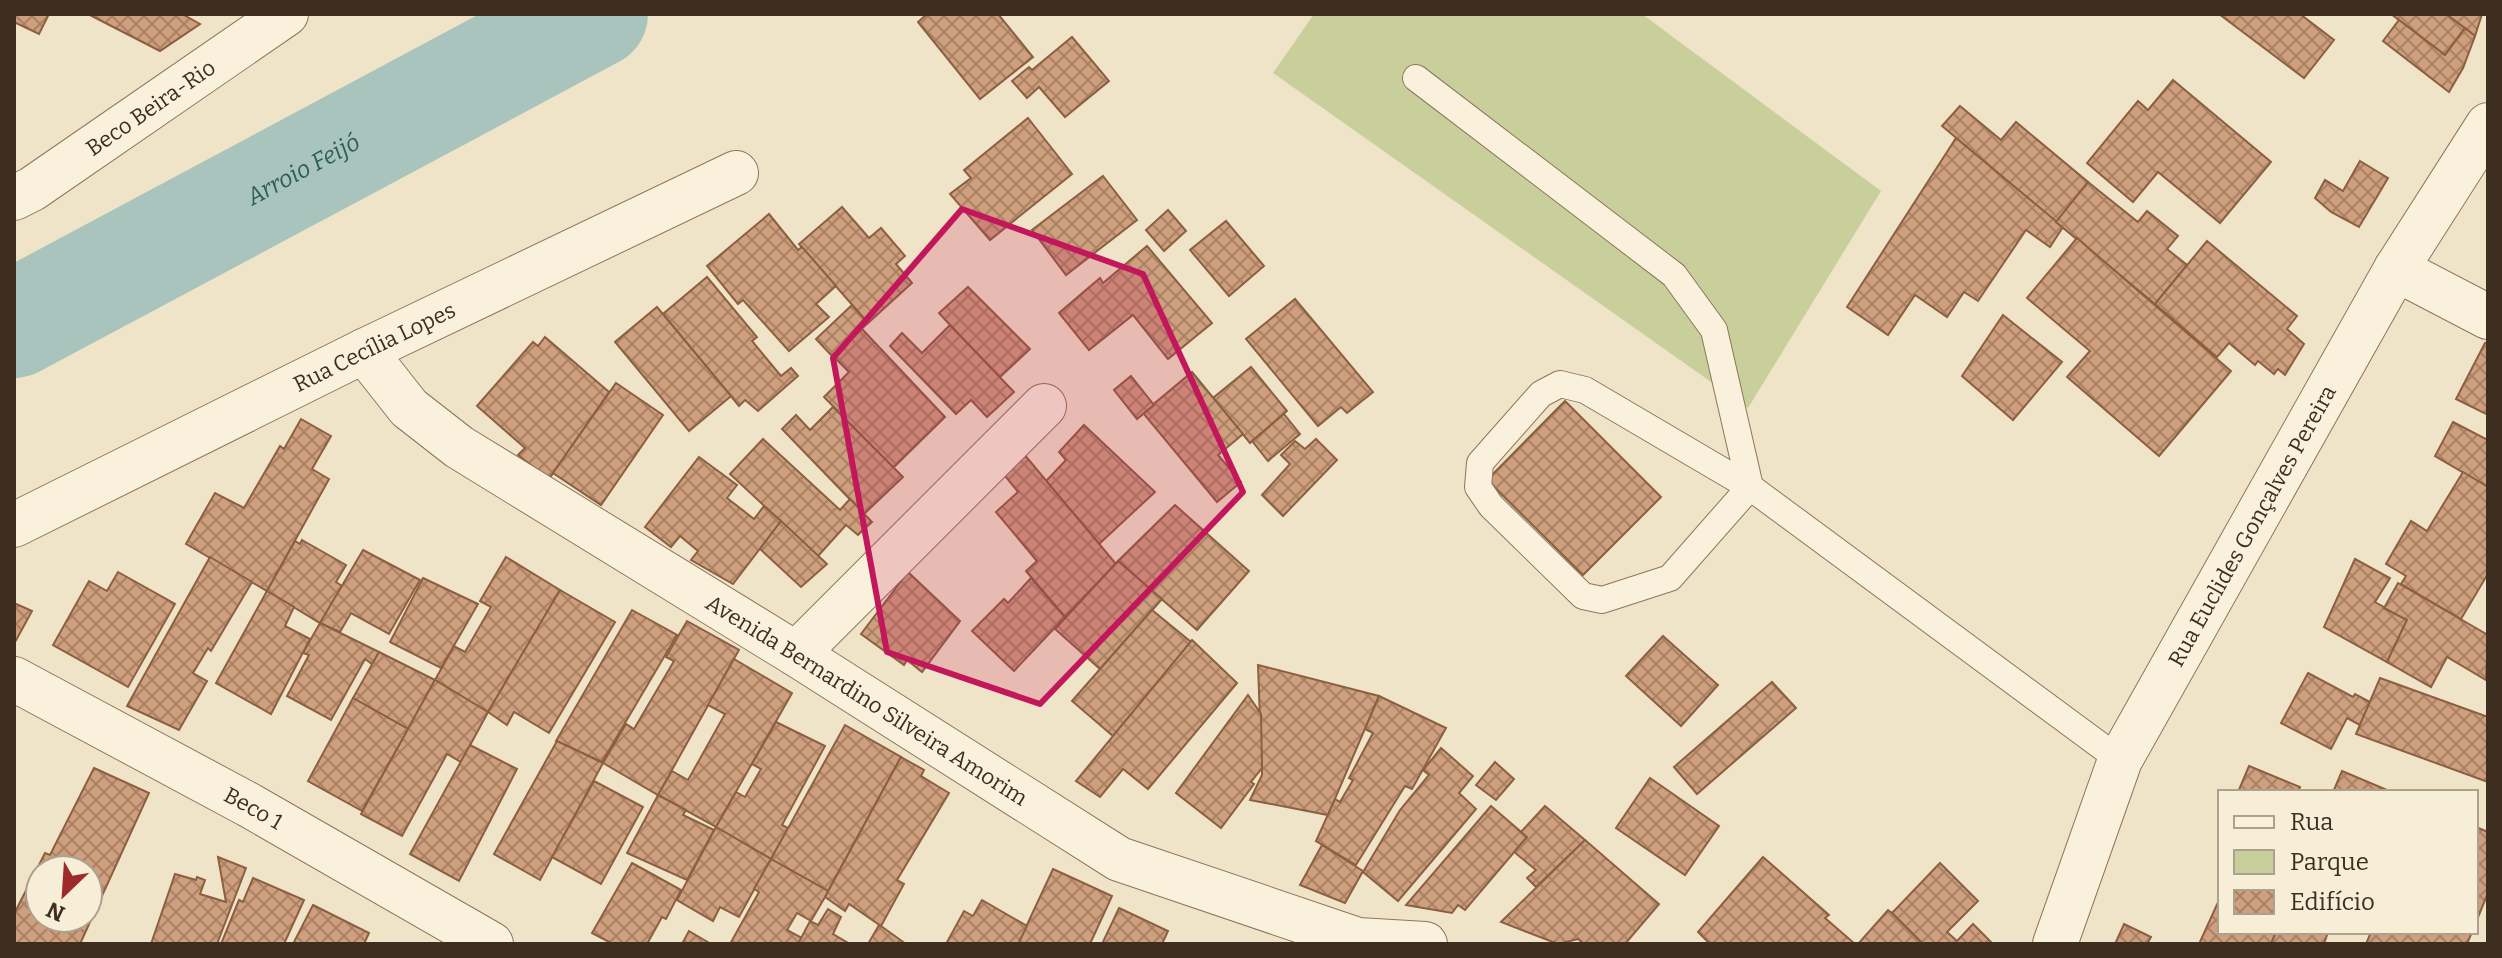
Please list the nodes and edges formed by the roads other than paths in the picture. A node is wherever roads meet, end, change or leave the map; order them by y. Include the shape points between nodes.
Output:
1 (286, 14) edge
2 (1416, 78) dead end
3 (2488, 125) edge
4 (736, 173) dead end
5 (14, 198) edge
6 (2396, 269) junction
7 (2488, 317) edge
8 (364, 351) junction
9 (1044, 406) dead end
10 (1750, 487) junction
11 (14, 525) edge
12 (796, 654) junction
13 (14, 679) edge
14 (2120, 760) junction
15 (1356, 942) edge
16 (491, 944) edge
17 (1425, 944) edge
18 (2055, 944) edge

1 - 5 street, Beco Beira-Rio
2 - 10 lane via 1674,275 1714,330
3 - 6 street, Rua Euclides Gonçalves Pereira
4 - 8 street, Rua Cecília Lopes
6 - 7 street
6 - 14 street, Rua Euclides Gonçalves Pereira
8 - 11 street, Rua Cecília Lopes
8 - 12 street, Avenida Bernardino Silveira Amorim via 409,408 459,447
9 - 12 street
10 - 10 lane via 1585,390 1560,384 1541,394 1480,463 1478,487 1583,596 1602,600 1670,578
10 - 14 lane
12 - 15 street, Avenida Bernardino Silveira Amorim via 1119,859
13 - 16 street, Beco 1
14 - 18 street, Rua Euclides Gonçalves Pereira
15 - 17 street, Avenida Bernardino Silveira Amorim

